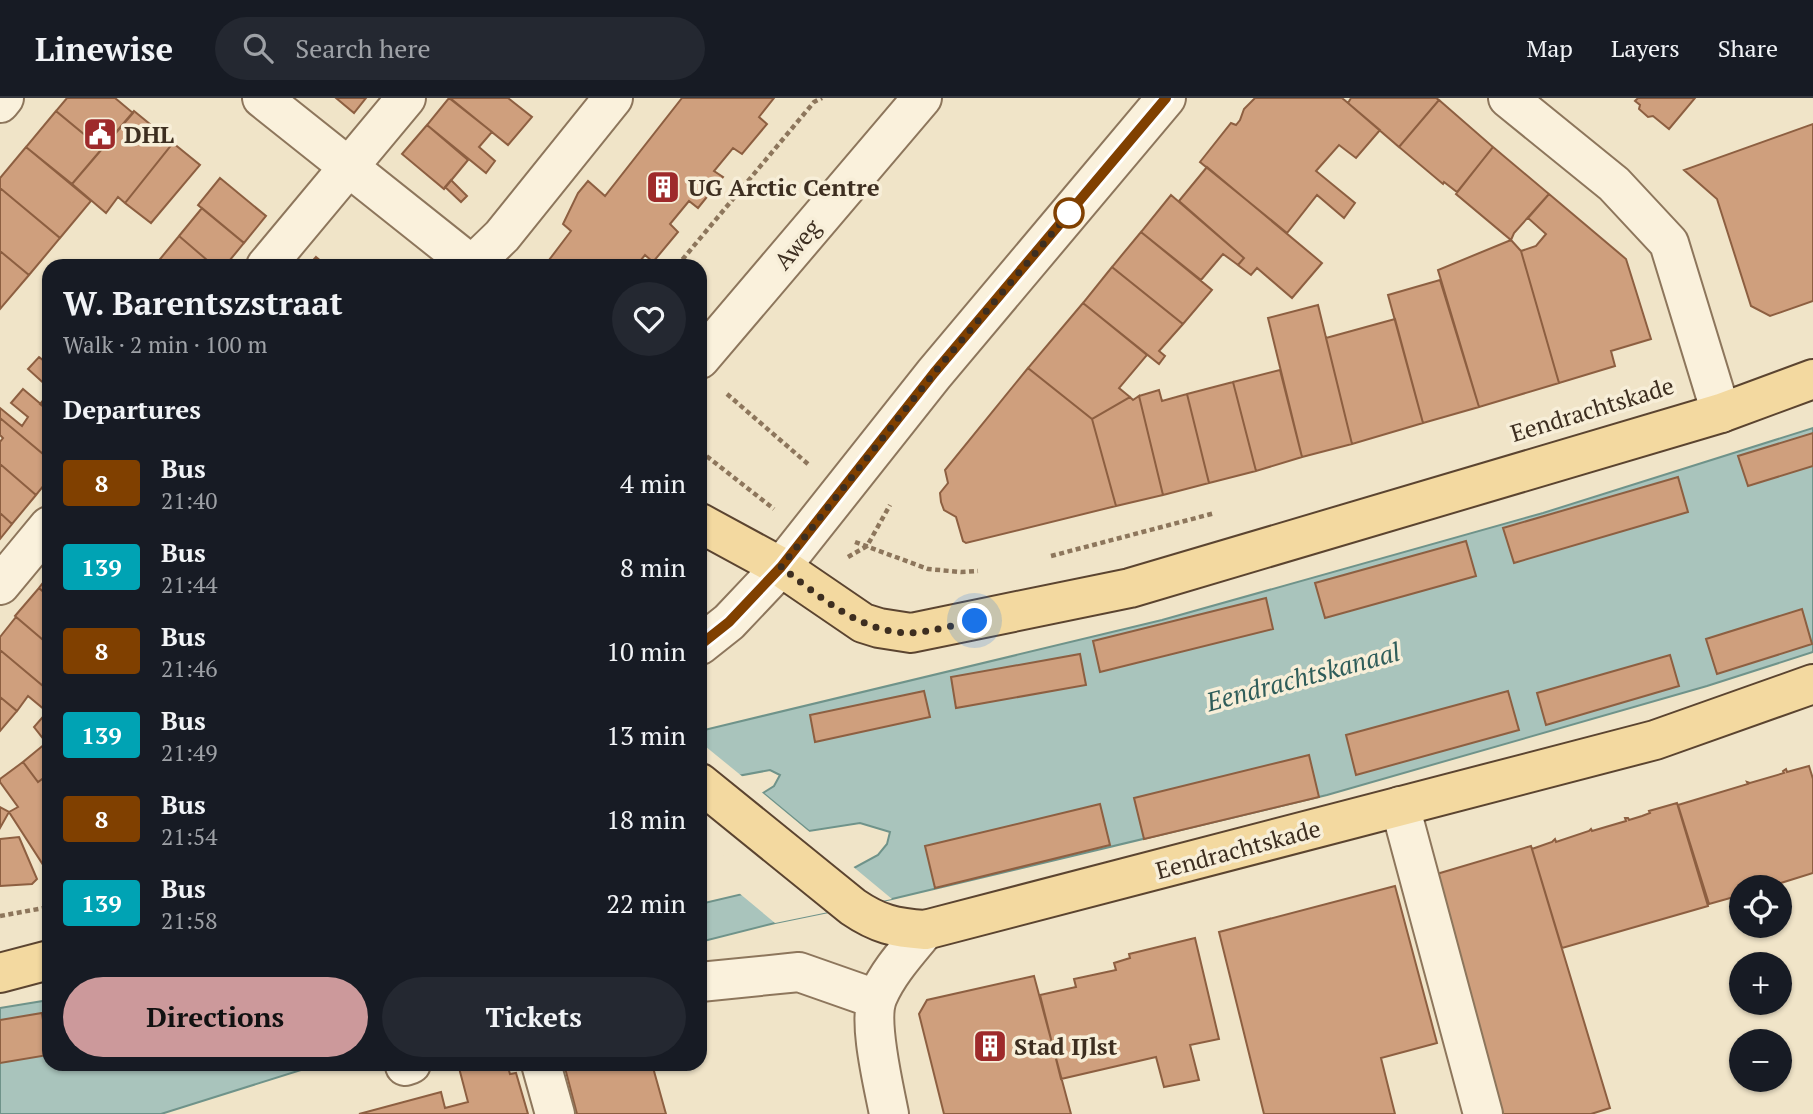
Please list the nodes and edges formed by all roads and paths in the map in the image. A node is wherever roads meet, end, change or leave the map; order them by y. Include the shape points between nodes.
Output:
1 (4, 98) edge
2 (262, 98) edge
3 (406, 98) edge
4 (613, 98) edge
5 (822, 98) edge
6 (922, 98) edge
7 (1166, 98) edge
8 (1508, 98) edge
9 (0, 103) edge
10 (348, 168) junction
11 (272, 259) edge
12 (464, 259) edge
13 (480, 259) edge
14 (683, 259) edge
15 (710, 373) edge
16 (1813, 379) edge
17 (1721, 413) junction
18 (707, 456) edge
19 (842, 492) junction
20 (1221, 512) dead end
21 (885, 513) dead end
22 (707, 527) edge
23 (811, 530) junction
24 (42, 534) edge
25 (1049, 557) dead end
26 (781, 567) junction
27 (984, 571) dead end
28 (0, 584) edge
29 (707, 639) edge
30 (1813, 684) edge
31 (707, 789) edge
32 (1400, 806) junction
33 (42, 908) edge
34 (0, 916) edge
35 (925, 930) junction
36 (0, 948) edge
37 (42, 948) edge
38 (42, 962) edge
39 (0, 973) edge
40 (707, 981) edge
41 (876, 999) junction
42 (543, 1071) edge
43 (555, 1114) edge
44 (889, 1114) edge
45 (1483, 1114) edge

1 - 9 street
2 - 10 street
3 - 10 street
4 - 13 street
5 - 14 path
6 - 15 street, Aweg
7 - 19 street via 934,373
8 - 17 street via 1614,184 1669,243
10 - 11 street
10 - 12 street
15 - 19 path
16 - 17 main road, Eendrachtskade
17 - 26 main road, Eendrachtskade via 1130,588 911,633 863,623
18 - 23 path via 794,524
19 - 21 path
19 - 23 street
20 - 25 path
22 - 26 main road, Eendrachtskade
23 - 26 street
23 - 27 path via 928,569
24 - 28 street
26 - 29 street
30 - 32 main road, Eendrachtskade via 1655,740
31 - 35 main road, Eendrachtskade via 853,907 883,925
32 - 35 main road, Eendrachtskade
32 - 45 street
33 - 34 path
35 - 41 street
36 - 37 main road
38 - 39 main road
40 - 41 street via 799,972
41 - 44 street via 875,1040
42 - 43 street

